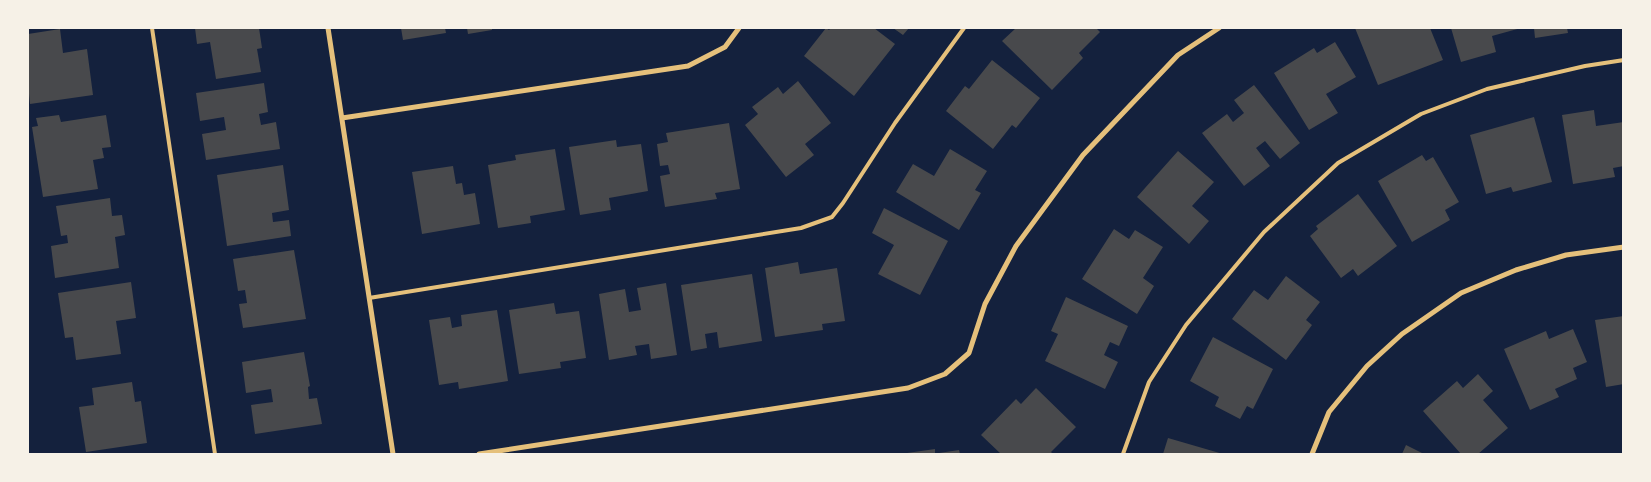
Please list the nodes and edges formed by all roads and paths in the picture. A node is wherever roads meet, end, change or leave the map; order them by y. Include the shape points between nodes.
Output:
1 (152, 28) edge
2 (328, 28) edge
3 (739, 28) edge
4 (964, 28) edge
5 (1219, 28) edge
6 (1624, 60) edge
7 (342, 118) junction
8 (1624, 247) edge
9 (369, 298) junction
10 (215, 454) edge
11 (393, 454) edge
12 (479, 454) edge
13 (1123, 454) edge
14 (1312, 454) edge

1 - 10 lane
2 - 7 street
3 - 7 street via 725,47 688,66
4 - 9 lane via 832,216 801,228
5 - 12 street via 1178,55 1083,155 1016,246 985,304 969,354 945,374 908,388
6 - 13 lane via 1487,89 1421,114 1338,163 1264,232 1186,325 1149,382
7 - 9 street
8 - 14 street via 1566,255 1516,270 1461,293 1402,334 1367,366 1329,412
9 - 11 street

